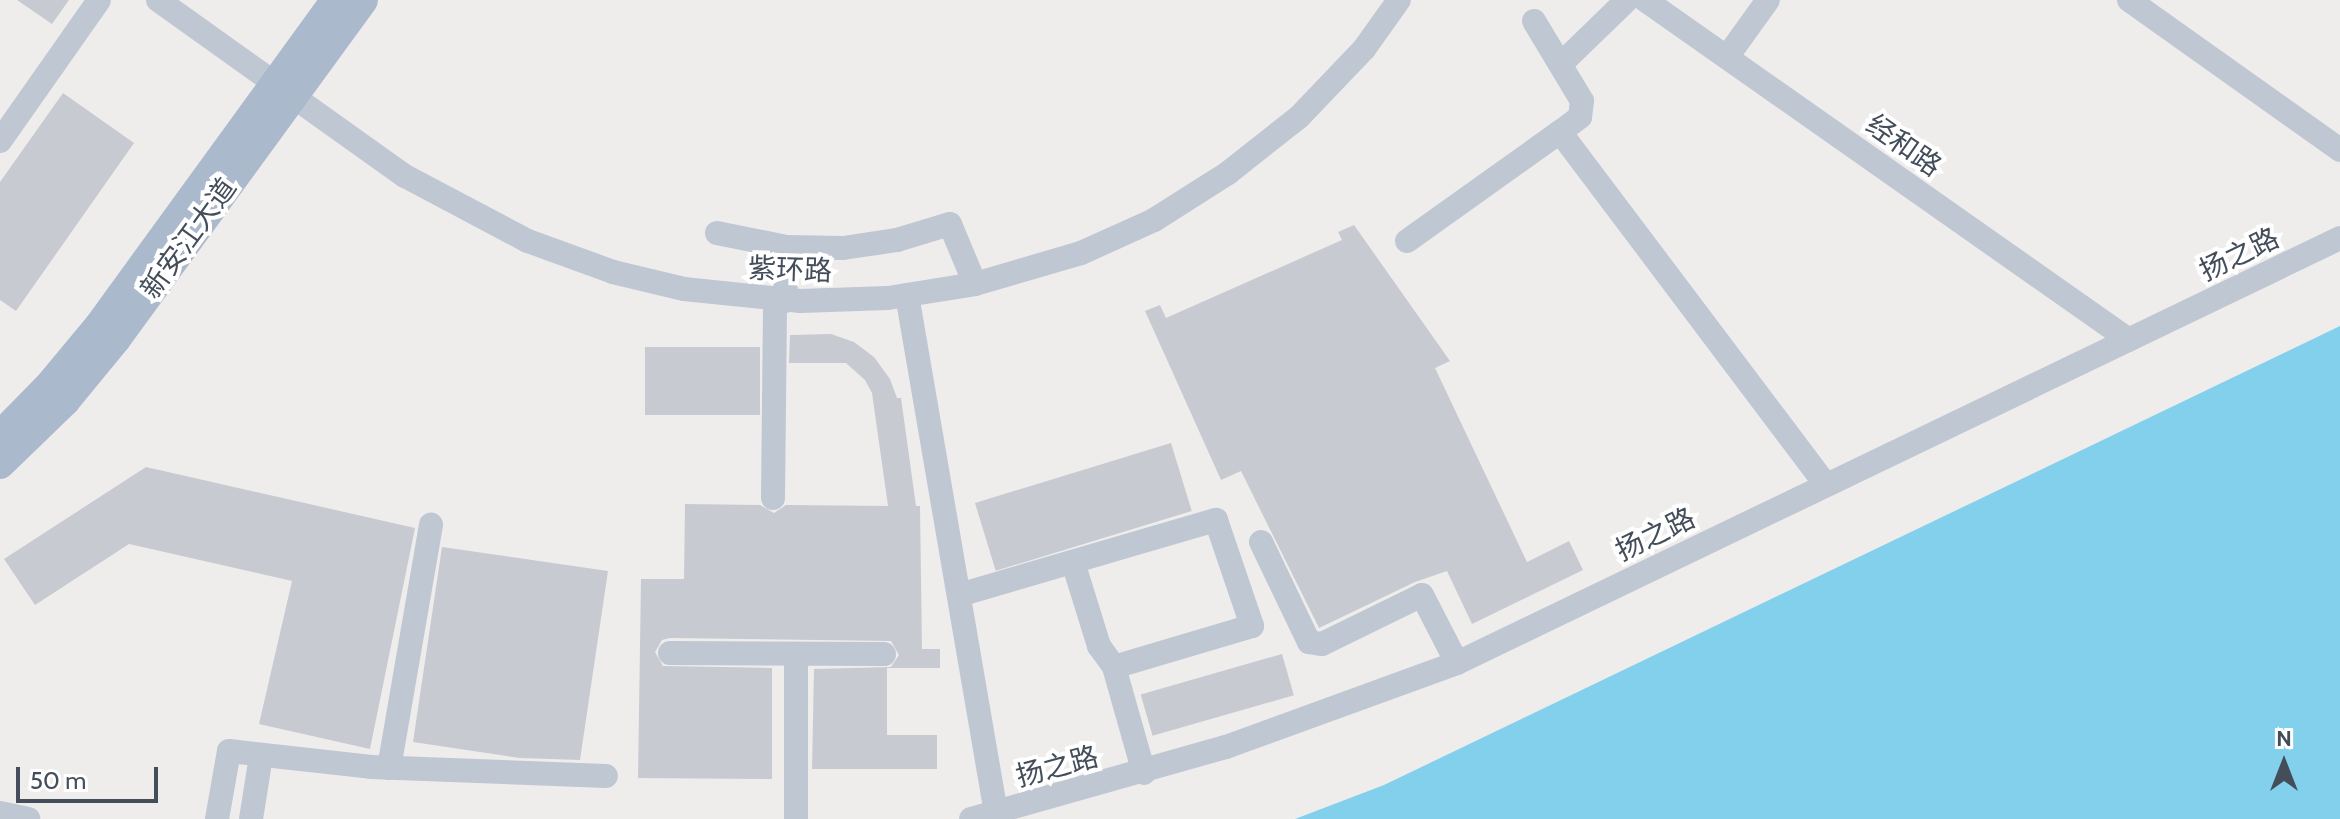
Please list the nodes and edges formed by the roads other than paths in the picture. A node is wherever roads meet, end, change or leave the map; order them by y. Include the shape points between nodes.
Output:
1 (99, 0) edge
2 (158, 0) edge
3 (336, 0) edge
4 (363, 0) edge
5 (1399, 0) edge
6 (1627, 0) edge
7 (1645, 0) edge
8 (1768, 0) edge
9 (2129, 0) edge
10 (1534, 21) dead end
11 (1727, 57) junction
12 (1562, 63) junction
13 (283, 89) junction
14 (1560, 132) junction
15 (0, 141) edge
16 (2340, 150) edge
17 (717, 233) dead end
18 (2340, 238) edge
19 (1407, 241) dead end
20 (787, 247) junction
21 (975, 284) junction
22 (907, 295) junction
23 (780, 300) junction
24 (2129, 340) junction
25 (0, 436) edge
26 (0, 464) edge
27 (1826, 485) junction
28 (773, 498) dead end
29 (431, 525) dead end
30 (1261, 542) dead end
31 (1073, 562) junction
32 (959, 595) junction
33 (670, 653) dead end
34 (796, 654) junction
35 (884, 654) dead end
36 (1457, 663) junction
37 (1114, 667) junction
38 (261, 756) junction
39 (389, 768) junction
40 (1144, 773) junction
41 (606, 776) dead end
42 (0, 813) edge
43 (996, 813) junction
44 (28, 819) edge
45 (217, 819) edge
46 (251, 819) edge
47 (796, 819) edge
48 (971, 819) edge

1 - 15 street
2 - 13 street, 紫环路
3 - 13 main road, 新安江大道
4 - 13 main road, 新安江大道
5 - 21 street, 紫环路 via 1332,84 1228,173 1115,239
6 - 12 street
7 - 11 street, 经和路
8 - 11 street
9 - 16 street
10 - 12 street
11 - 24 street, 经和路
12 - 14 street via 1580,93 1582,109 1580,117
13 - 23 street, 紫环路 via 405,176 528,241 648,281
13 - 25 main road, 新安江大道 via 99,326
13 - 26 main road, 新安江大道 via 91,371
14 - 19 street
14 - 27 street
17 - 20 street
18 - 24 street, 扬之路
20 - 21 street via 870,245 950,224
20 - 23 street
21 - 22 street, 紫环路
22 - 23 street, 紫环路
22 - 32 street
23 - 28 street
24 - 27 street, 扬之路
27 - 36 street, 扬之路
29 - 39 street
30 - 36 street via 1309,642 1322,644 1422,595
31 - 32 street
31 - 37 street via 1099,646
31 - 37 street via 1216,520 1252,626
32 - 43 street
33 - 34 street
34 - 35 street
34 - 47 street
36 - 40 street, 扬之路
37 - 40 street
38 - 39 street
38 - 45 street via 229,751
38 - 46 street
39 - 41 street
40 - 43 street, 扬之路
42 - 44 street
43 - 48 street, 扬之路

